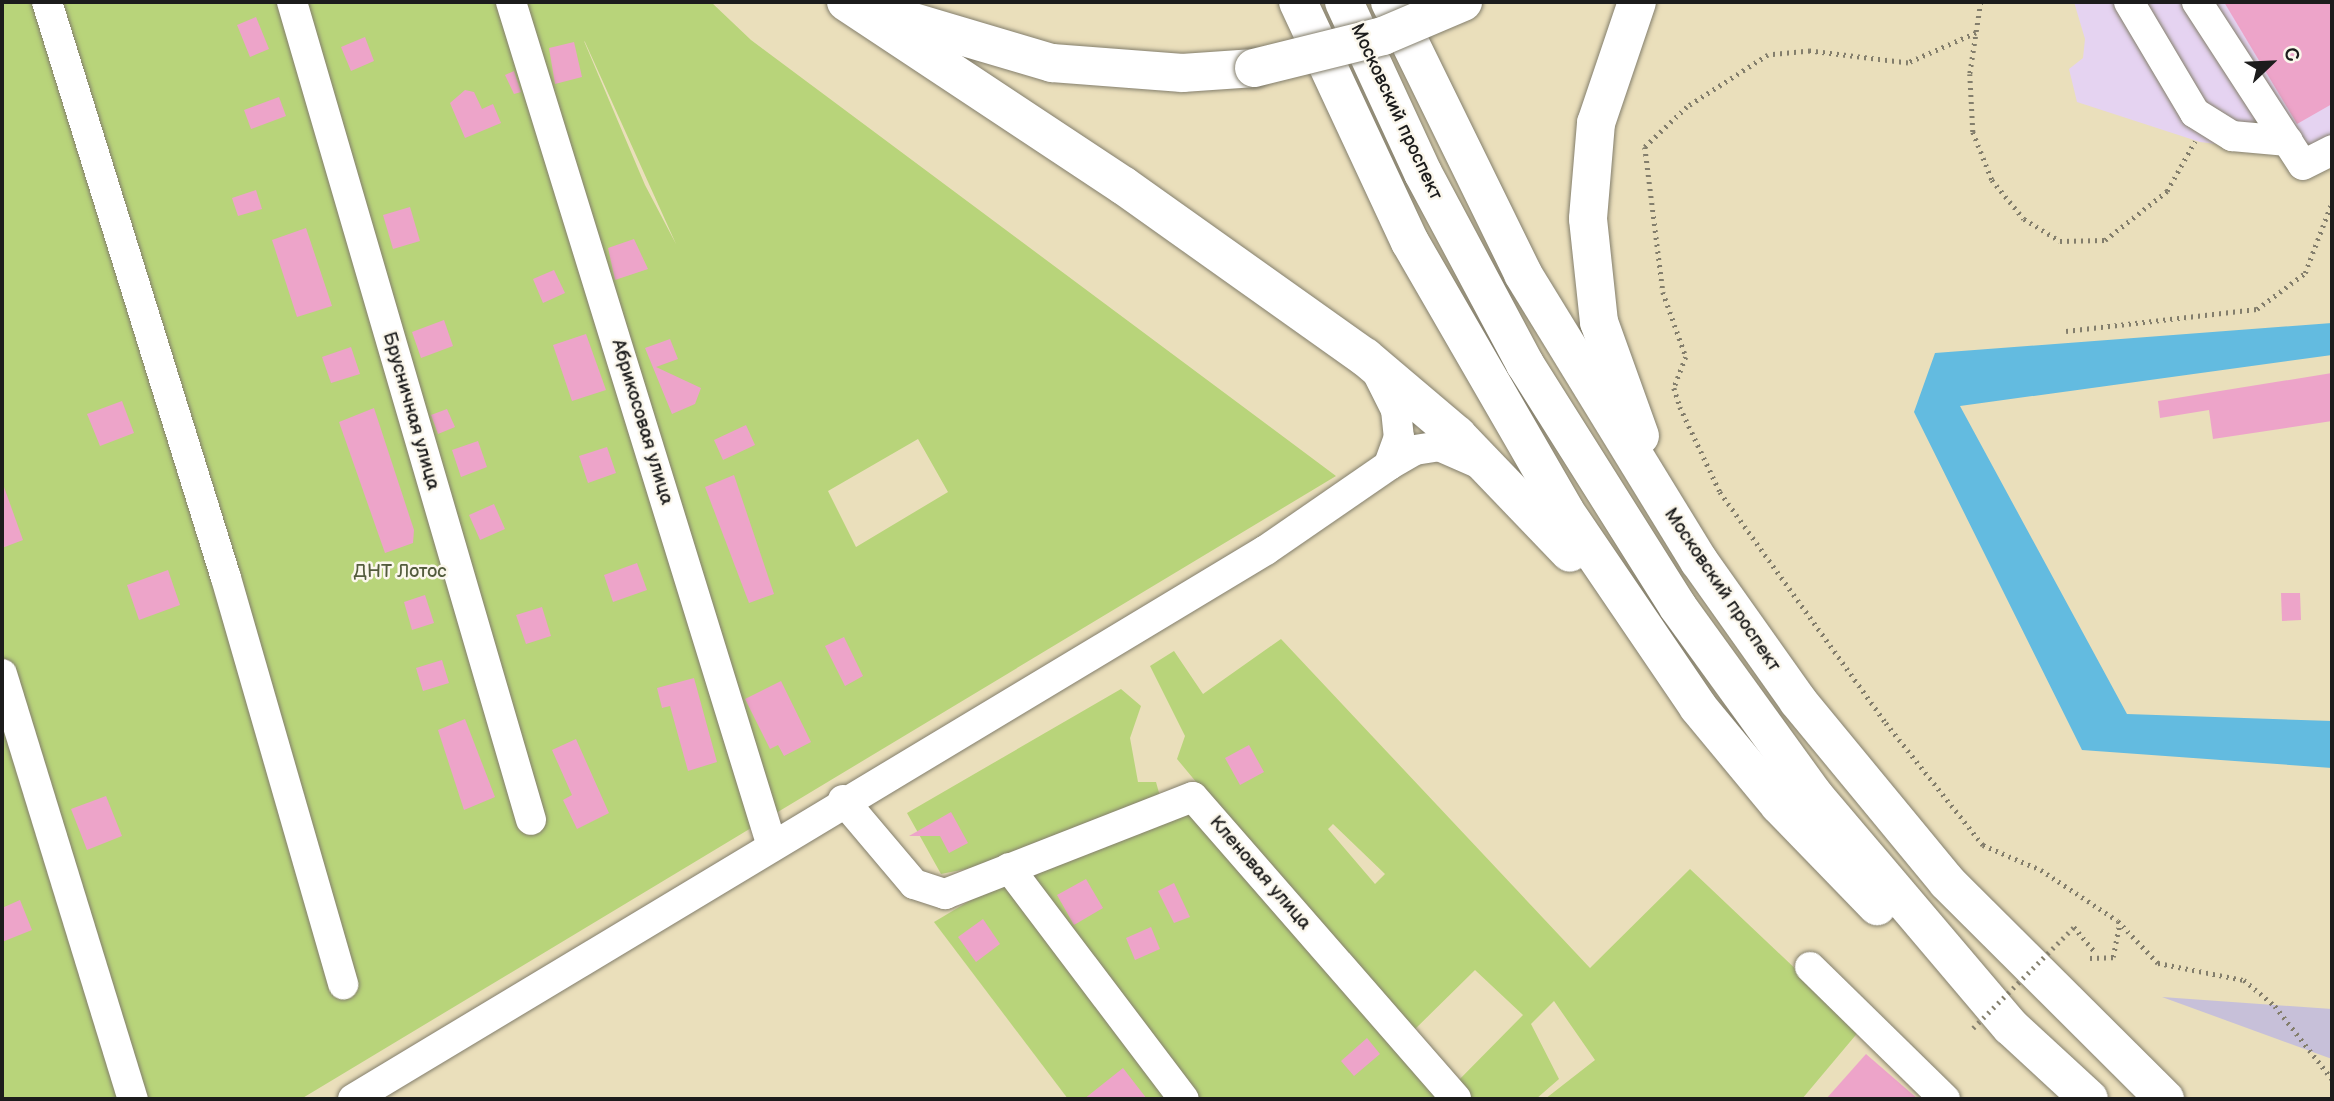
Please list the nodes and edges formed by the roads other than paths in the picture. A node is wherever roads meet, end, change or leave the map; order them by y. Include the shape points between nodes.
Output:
1 (47, 2) edge
2 (292, 2) edge
3 (511, 2) edge
4 (846, 2) edge
5 (855, 2) edge
6 (1298, 2) edge
7 (1344, 2) edge
8 (1390, 2) edge
9 (1463, 2) edge
10 (1637, 2) edge
11 (2129, 2) edge
12 (2197, 2) edge
13 (2288, 141) junction
14 (2332, 150) edge
15 (1365, 357) junction
16 (1389, 465) junction
17 (1503, 479) junction
18 (1699, 561) junction
19 (1650, 639) junction
20 (2, 674) edge
21 (844, 800) junction
22 (531, 820) dead end
23 (771, 843) junction
24 (1009, 868) junction
25 (1810, 967) dead end
26 (343, 984) dead end
27 (2011, 1027) junction
28 (133, 1099) edge
29 (353, 1099) edge
30 (1184, 1099) edge
31 (1456, 1099) edge
32 (1945, 1099) edge
33 (2089, 1099) edge
34 (2165, 1099) edge

1 - 26 street via 226,578
2 - 22 street, Брусничная улица
3 - 23 street, Абрикосовая улица
4 - 15 highway via 1124,186
5 - 9 highway, bridge via 1052,63 1183,73 1254,68 1382,36
6 - 19 highway via 1461,336
7 - 27 highway, Московский проспект via 1480,283 1605,496 1814,796
8 - 18 highway, Московский проспект via 1523,274
10 - 18 highway via 1596,123 1591,268 1615,373
11 - 13 street via 2195,113 2232,135
12 - 13 street
13 - 14 street via 2303,165
15 - 16 street via 1396,410 1399,437
15 - 17 highway
16 - 17 street via 1415,450 1439,446
16 - 21 street via 1266,550
17 - 19 highway
18 - 34 highway, Московский проспект via 1798,701 1947,882
19 - 27 highway via 1779,805 1898,926
20 - 28 street
21 - 23 street
21 - 24 street, Кленовая улица via 914,884 945,894
23 - 29 street
24 - 30 street
24 - 31 street, Кленовая улица via 1193,797
25 - 32 street
27 - 33 highway, Московский проспект

